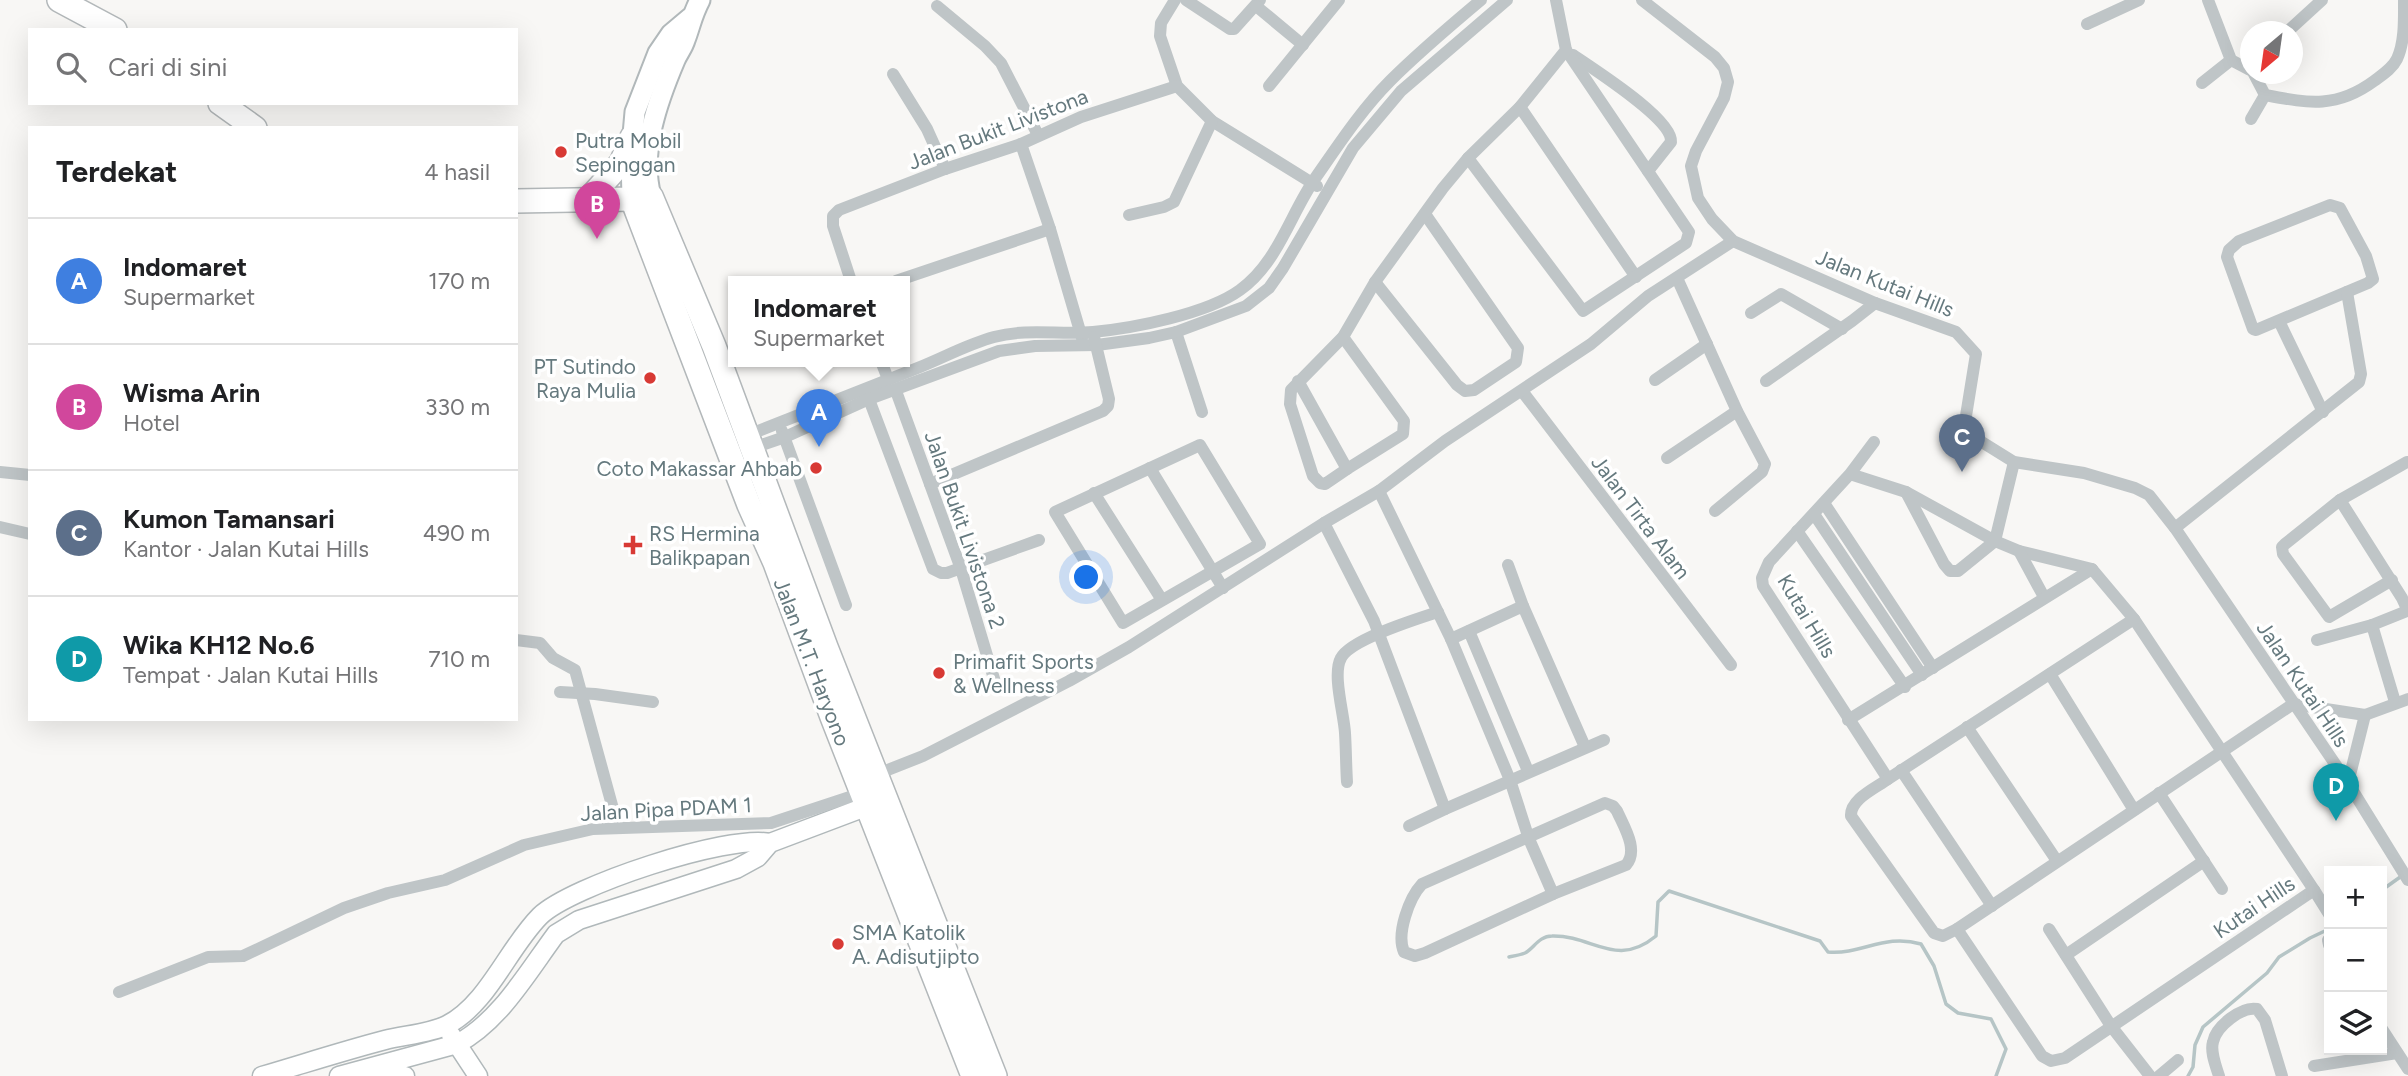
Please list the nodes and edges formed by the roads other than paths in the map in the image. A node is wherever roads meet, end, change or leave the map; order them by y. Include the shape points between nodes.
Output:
1 (60, 0) edge
2 (700, 0) edge
3 (1175, 0) edge
4 (1186, 0) edge
5 (1339, 0) edge
6 (1481, 0) edge
7 (1507, 0) edge
8 (1556, 0) edge
9 (1642, 0) edge
10 (2139, 0) edge
11 (2208, 0) edge
12 (2322, 0) edge
13 (2404, 0) edge
14 (1258, 3) edge
15 (937, 6) dead end
16 (2406, 17) edge
17 (690, 18) junction
18 (2299, 21) edge
19 (2087, 24) dead end
20 (111, 28) edge
21 (1303, 45) junction
22 (1566, 50) junction
23 (2231, 60) junction
24 (2240, 65) edge
25 (893, 75) dead end
26 (2202, 83) dead end
27 (2259, 84) edge
28 (1177, 86) junction
29 (1269, 86) dead end
30 (2265, 95) junction
31 (223, 105) edge
32 (1520, 107) junction
33 (2251, 119) dead end
34 (1213, 121) junction
35 (252, 126) edge
36 (1038, 135) junction
37 (632, 137) junction
38 (1021, 144) junction
39 (1468, 158) junction
40 (945, 169) junction
41 (1648, 171) junction
42 (1312, 183) junction
43 (1327, 192) junction
44 (642, 197) junction
45 (588, 200) junction
46 (518, 201) edge
47 (1129, 215) dead end
48 (1425, 215) junction
49 (1050, 229) junction
50 (646, 236) junction
51 (1732, 242) junction
52 (849, 276) edge
53 (910, 277) edge
54 (1636, 277) junction
55 (1677, 278) junction
56 (1375, 282) junction
57 (1240, 290) junction
58 (2347, 292) junction
59 (1875, 303) junction
60 (1246, 306) junction
61 (1751, 313) dead end
62 (2279, 321) junction
63 (1842, 329) junction
64 (1086, 332) junction
65 (1176, 332) junction
66 (1343, 337) junction
67 (1707, 344) junction
68 (1083, 345) junction
69 (1097, 345) junction
70 (882, 367) edge
71 (909, 379) junction
72 (1655, 380) dead end
73 (1298, 381) junction
74 (1766, 381) dead end
75 (887, 387) junction
76 (1522, 391) junction
77 (867, 393) junction
78 (1737, 411) junction
79 (2323, 411) junction
80 (1202, 412) dead end
81 (778, 424) junction
82 (785, 438) junction
83 (751, 442) junction
84 (1874, 442) dead end
85 (1667, 458) dead end
86 (2014, 462) junction
87 (2408, 462) edge
88 (1150, 468) junction
89 (1347, 469) junction
90 (0, 472) edge
91 (1850, 474) junction
92 (28, 475) edge
93 (930, 484) junction
94 (1379, 491) junction
95 (1906, 492) junction
96 (1094, 493) junction
97 (2340, 500) junction
98 (1824, 502) junction
99 (1715, 511) dead end
100 (1814, 514) junction
101 (1324, 523) junction
102 (0, 527) edge
103 (2175, 528) junction
104 (1797, 531) junction
105 (28, 534) edge
106 (1039, 540) dead end
107 (1995, 541) junction
108 (2019, 551) junction
109 (1508, 565) dead end
110 (961, 569) junction
111 (2092, 569) junction
112 (1212, 570) junction
113 (2392, 580) junction
114 (1223, 588) junction
115 (2044, 597) junction
116 (1162, 600) junction
117 (846, 605) dead end
118 (1523, 606) junction
119 (2407, 611) edge
120 (1438, 612) junction
121 (2329, 617) junction
122 (2134, 619) junction
123 (2372, 625) junction
124 (1469, 631) junction
125 (2340, 632) junction
126 (1379, 634) junction
127 (1451, 639) junction
128 (518, 640) edge
129 (2317, 640) dead end
130 (1731, 665) dead end
131 (1928, 672) junction
132 (2050, 674) junction
133 (995, 682) dead end
134 (1905, 687) junction
135 (560, 692) dead end
136 (583, 693) junction
137 (2408, 699) edge
138 (653, 702) dead end
139 (2395, 702) junction
140 (2293, 704) junction
141 (2365, 715) junction
142 (1848, 720) junction
143 (1967, 727) junction
144 (1604, 740) dead end
145 (1585, 747) junction
146 (2221, 751) junction
147 (1901, 770) junction
148 (1528, 771) junction
149 (1888, 779) junction
150 (1510, 780) junction
151 (1347, 782) dead end
152 (2348, 783) junction
153 (869, 792) junction
154 (2159, 793) junction
155 (1445, 808) junction
156 (2134, 810) junction
157 (1409, 826) dead end
158 (618, 827) junction
159 (1529, 839) junction
160 (770, 843) junction
161 (2204, 861) junction
162 (2057, 862) junction
163 (2408, 880) edge
164 (2222, 889) dead end
165 (2314, 890) junction
166 (1553, 894) junction
167 (1992, 906) junction
168 (2324, 906) edge
169 (539, 917) junction
170 (1957, 929) junction
171 (2049, 929) dead end
172 (556, 934) junction
173 (2066, 955) junction
174 (120, 992) dead end
175 (2111, 1026) junction
176 (445, 1027) junction
177 (2387, 1038) edge
178 (457, 1044) junction
179 (2387, 1053) edge
180 (2397, 1053) junction
181 (2347, 1055) edge
182 (2179, 1060) dead end
183 (2215, 1063) junction
184 (298, 1065) junction
185 (2314, 1066) dead end
186 (365, 1068) junction
187 (2408, 1069) edge
188 (262, 1076) edge
189 (339, 1076) edge
190 (405, 1076) edge
191 (478, 1076) edge
192 (973, 1076) edge
193 (995, 1076) edge
194 (2150, 1076) edge
195 (2159, 1076) edge
196 (2205, 1076) edge
197 (2219, 1076) edge
198 (2283, 1076) edge

1 - 20 highway
2 - 17 main road, Jalan M.T. Haryono
3 - 28 street via 1161,23 1160,36
4 - 14 street via 1230,29
5 - 21 street
6 - 42 street via 1389,82
7 - 43 street via 1401,91 1353,148
8 - 22 street
9 - 51 street, Jalan Kutai Hills via 1724,68 1728,82 1724,98 1692,166 1698,198
10 - 19 street
11 - 23 street
12 - 18 street
13 - 16 street
14 - 21 street
15 - 36 street via 993,53
16 - 30 street via 2396,61 2361,90 2342,99 2308,103
17 - 37 main road, Jalan M.T. Haryono via 671,34 659,53 635,113
17 - 44 main road, Jalan M.T. Haryono via 659,101
21 - 29 street
22 - 32 street
22 - 41 street
22 - 41 street via 1665,125 1671,142
23 - 24 street
23 - 26 street
25 - 40 street via 927,129
27 - 30 street
28 - 34 street
28 - 36 street, Jalan Bukit Livistona
30 - 33 street
31 - 35 highway
32 - 39 street
32 - 54 street
34 - 42 street
34 - 47 street via 1174,202
36 - 38 street, Jalan Bukit Livistona
37 - 44 main road, Jalan M.T. Haryono
37 - 45 highway via 621,163
38 - 40 street, Jalan Bukit Livistona
38 - 49 street
39 - 48 street
39 - 54 street via 1583,311
40 - 52 street, Jalan Bukit Livistona via 835,213 833,226
41 - 54 street via 1690,236
42 - 43 street
42 - 57 street via 1274,251
43 - 60 street via 1269,288
44 - 45 highway
44 - 50 highway, Jalan M.T. Haryono
44 - 83 highway, Jalan M.T. Haryono
45 - 46 highway
45 - 50 highway
48 - 56 street
48 - 56 street via 1518,348 1516,362 1474,390 1465,391
49 - 53 street
49 - 64 street
50 - 153 highway, Jalan M.T. Haryono via 809,659
51 - 55 street, Jalan Pipa PDAM 1
51 - 59 street, Jalan Kutai Hills
55 - 67 street
55 - 76 street, Jalan Pipa PDAM 1
56 - 66 street
57 - 60 street
57 - 64 street via 1167,318
58 - 62 street
58 - 62 street via 2373,279 2366,256 2336,206 2239,241 2227,257 2251,328 2256,331
58 - 79 street via 2362,377
59 - 63 street
59 - 86 street, Jalan Kutai Hills via 1956,332 1968,344 1976,354 1965,422 1977,439
60 - 65 street
61 - 63 street via 1781,294
62 - 79 street
63 - 74 street
64 - 68 street
64 - 69 street
64 - 71 street via 996,336
65 - 69 street
65 - 80 street
66 - 73 street
66 - 89 street via 1405,426 1403,434
67 - 72 street
67 - 78 street
68 - 69 street
68 - 71 street via 999,351
69 - 93 street via 1110,399 1103,411
70 - 75 street, Jalan Bukit Livistona 2
71 - 75 street
73 - 89 street
73 - 89 street via 1289,394 1290,404 1313,476 1325,484
75 - 77 street
75 - 93 street, Jalan Bukit Livistona 2
76 - 94 street, Jalan Pipa PDAM 1
76 - 130 street, Jalan Tirta Alam
77 - 81 street
77 - 82 street
77 - 110 street via 929,565 941,573
78 - 85 street
78 - 99 street via 1764,468
79 - 103 street
81 - 82 street
81 - 83 street
82 - 83 street
82 - 117 street
83 - 153 highway, Jalan M.T. Haryono
84 - 91 street, Kutai Hills
86 - 103 street, Jalan Kutai Hills via 2084,472 2135,488 2149,495
86 - 107 street
87 - 97 street
88 - 96 street
88 - 112 street
88 - 112 street via 1200,445 1260,544
90 - 92 street
91 - 95 street
91 - 98 street, Kutai Hills
93 - 110 street, Jalan Bukit Livistona 2
94 - 101 street, Jalan Pipa PDAM 1
94 - 120 street
95 - 107 street
95 - 107 street via 1950,571 1958,571
96 - 116 street
96 - 116 street via 1055,512 1123,623
97 - 113 street
97 - 121 street via 2282,547
98 - 100 street, Kutai Hills
98 - 131 street
100 - 104 street, Kutai Hills
100 - 131 street
101 - 114 street, Jalan Pipa PDAM 1
101 - 126 street
102 - 105 street
103 - 140 street, Jalan Kutai Hills
104 - 134 street
104 - 142 street, Kutai Hills via 1769,562 1763,586
106 - 110 street
107 - 108 street
108 - 111 street
108 - 115 street
109 - 118 street
110 - 133 street, Jalan Bukit Livistona 2
111 - 115 street
111 - 122 street, Kutai Hills
112 - 114 street
112 - 116 street
113 - 119 street
113 - 121 street
114 - 153 street, Jalan Pipa PDAM 1 via 1069,681 923,756
115 - 131 street
118 - 124 street
118 - 145 street
119 - 123 street
120 - 126 street
120 - 127 street
121 - 125 street
122 - 132 street
122 - 146 street, Kutai Hills
123 - 125 street
123 - 139 street
124 - 127 street
124 - 148 street
125 - 129 street
126 - 151 street via 1346,650 1338,666
126 - 155 street
127 - 150 street
128 - 136 street via 540,643 553,659 570,666
131 - 134 street
132 - 143 street
132 - 156 street
134 - 142 street
135 - 136 street
136 - 138 street
136 - 158 street
137 - 139 street
139 - 141 street
140 - 141 street
140 - 146 street
140 - 152 street, Jalan Kutai Hills
141 - 152 street
142 - 149 street, Kutai Hills
143 - 147 street
143 - 162 street
144 - 145 street
145 - 148 street
146 - 154 street
146 - 165 street, Kutai Hills
147 - 149 street
147 - 167 street
148 - 150 street
149 - 170 street via 1854,804 1851,816 1931,929 1943,936
150 - 155 street
150 - 159 street
152 - 163 street, Jalan Kutai Hills
153 - 158 street, Jalan Pipa PDAM 1 via 771,823
153 - 160 street
153 - 192 highway, Jalan M.T. Haryono
153 - 193 highway, Jalan M.T. Haryono
154 - 156 street
154 - 161 street
155 - 157 street
156 - 162 street
158 - 174 street, Jalan Pipa PDAM 1 via 524,845 445,880 344,908 243,956 208,957
159 - 166 street
159 - 166 street via 1605,803 1617,810 1631,847 1628,862
159 - 166 street via 1422,884 1405,916 1404,952 1425,953
160 - 169 street via 739,842 642,868 590,886
160 - 172 street via 758,857 736,869 579,920
161 - 164 street
161 - 173 street
162 - 167 street
165 - 168 street
165 - 175 street, Kutai Hills
167 - 170 street
169 - 172 street
169 - 176 street via 474,1003
170 - 175 street, Kutai Hills via 2042,1056 2051,1061 2065,1058
171 - 173 street
172 - 178 street via 497,1013
173 - 175 street
175 - 194 street
176 - 178 street
176 - 184 street
177 - 180 street
178 - 186 street
178 - 191 street
179 - 180 street
180 - 187 street
181 - 185 street
182 - 195 street
183 - 196 street
183 - 197 street
183 - 198 street via 2217,1033 2239,1013 2253,1008 2265,1020
184 - 186 street
184 - 188 street
186 - 189 street
186 - 190 street

